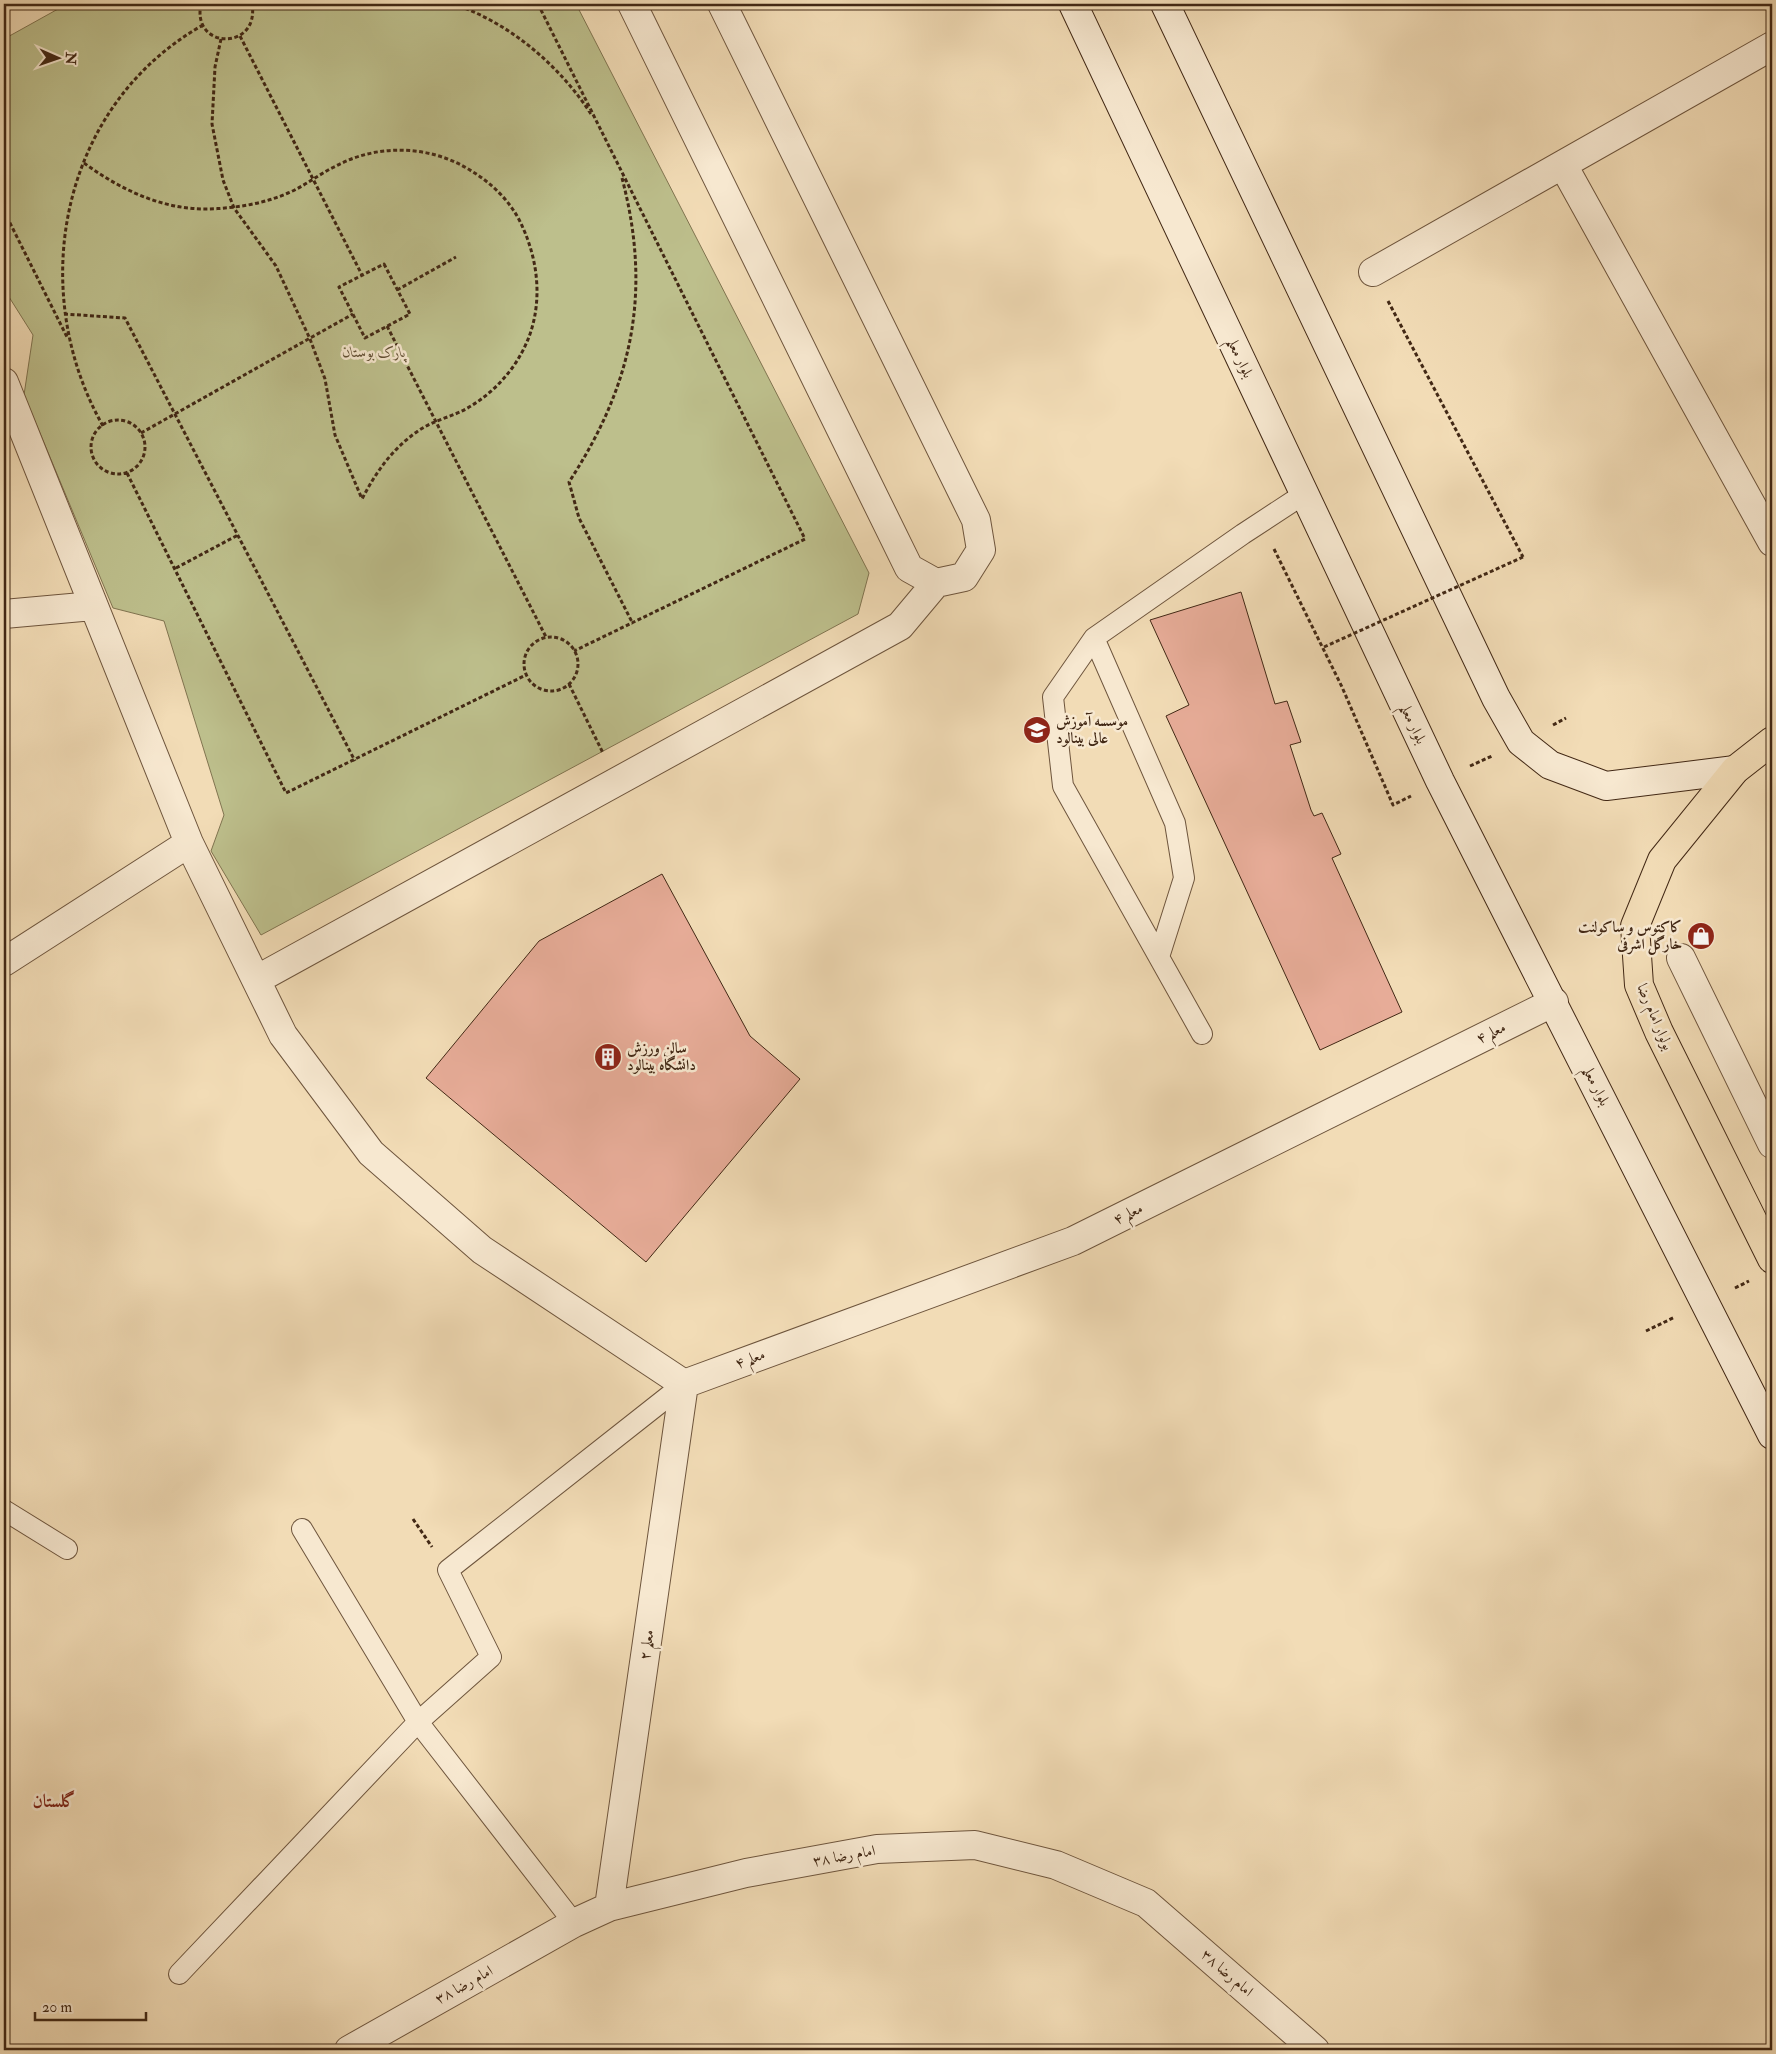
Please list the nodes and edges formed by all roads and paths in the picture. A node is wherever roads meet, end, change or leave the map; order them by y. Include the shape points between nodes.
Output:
1 (201, 4) edge
2 (252, 4) edge
3 (453, 4) edge
4 (538, 4) edge
5 (632, 4) edge
6 (722, 4) edge
7 (1073, 4) edge
8 (1165, 4) edge
9 (203, 25) junction
10 (240, 36) junction
11 (221, 39) junction
12 (1772, 46) edge
13 (84, 163) junction
14 (1563, 165) junction
15 (620, 170) junction
16 (314, 180) junction
17 (234, 208) junction
18 (4, 211) edge
19 (456, 257) dead end
20 (1373, 272) joint
21 (362, 275) junction
22 (397, 290) junction
23 (64, 314) junction
24 (353, 314) junction
25 (387, 326) junction
26 (310, 339) junction
27 (68, 340) junction
28 (4, 382) edge
29 (176, 414) junction
30 (436, 421) junction
31 (103, 426) junction
32 (141, 434) junction
33 (127, 473) junction
34 (1304, 494) junction
35 (238, 535) junction
36 (1772, 542) edge
37 (176, 568) junction
38 (936, 583) junction
39 (93, 606) junction
40 (4, 614) edge
41 (633, 624) junction
42 (546, 637) junction
43 (1094, 638) junction
44 (574, 651) junction
45 (526, 676) junction
46 (569, 684) junction
47 (1342, 688) dead end
48 (1772, 741) edge
49 (355, 761) junction
50 (1735, 770) junction
51 (617, 781) junction
52 (189, 843) junction
53 (1159, 958) junction
54 (1681, 958) dead end
55 (4, 962) edge
56 (256, 980) junction
57 (1554, 1002) junction
58 (1202, 1034) dead end
59 (1772, 1144) edge
60 (1772, 1259) edge
61 (684, 1384) junction
62 (1772, 1435) edge
63 (4, 1510) edge
64 (302, 1529) dead end
65 (67, 1549) dead end
66 (418, 1722) junction
67 (609, 1907) junction
68 (574, 1923) junction
69 (179, 1974) dead end
70 (349, 2050) edge
71 (1315, 2050) edge

1 - 9 path
2 - 10 path via 253,17
3 - 15 path via 494,22 557,71 604,134
4 - 15 path
5 - 38 street via 909,568
6 - 38 street via 976,520 981,550 964,577
7 - 34 street, بلوار معلم
8 - 50 street via 1492,689 1521,742 1550,766 1606,786
9 - 11 path via 212,36
9 - 13 path via 162,54 134,82 110,113
10 - 11 path
10 - 16 path
11 - 17 path via 215,67 212,124 223,180
12 - 14 street
13 - 17 path via 105,178 152,200 197,208
13 - 23 path via 65,222 61,261
14 - 20 street
14 - 36 street
15 - 41 path via 636,247 634,325 625,367 611,408 593,446 570,482 579,518
15 - 41 path via 805,539
16 - 17 path via 288,193
16 - 21 path
16 - 30 path via 336,166 386,150 439,155 464,165 486,180 505,198 520,220 531,245 537,273 537,301 521,354 506,377 486,396 462,411
17 - 26 path via 276,266
18 - 27 path
19 - 22 path
20 - 47 path, bridge via 1523,557 1324,646
21 - 22 path via 384,264
21 - 24 path via 339,288
22 - 25 path via 410,314
23 - 27 path
23 - 29 path via 126,318
24 - 25 path via 365,338
24 - 26 path
25 - 30 path
26 - 29 path
26 - 30 path via 325,379 336,435 362,499 390,455 419,430
27 - 31 path via 79,378
28 - 39 street
29 - 32 path
29 - 35 path
30 - 42 path
31 - 32 path via 113,421 124,421
31 - 33 path via 92,441 95,460 108,473
32 - 33 path via 145,444 143,456 138,467
33 - 37 path
34 - 43 lane
34 - 57 street, بلوار معلم via 1440,781
35 - 37 path
35 - 49 path
37 - 49 path via 286,793
38 - 51 street via 900,626
39 - 40 street
39 - 52 street
41 - 44 path
42 - 44 path via 567,642
42 - 45 path via 529,648 524,666
43 - 53 lane via 1175,823 1184,878
43 - 53 lane via 1053,697 1063,786
44 - 46 path via 576,674
45 - 46 path via 540,689 549,691
45 - 49 path
46 - 51 path
48 - 50 highway, بولوار امام رضا
50 - 60 highway, بولوار امام رضا via 1662,860 1635,926 1638,985
51 - 56 street
52 - 55 street
52 - 56 street
53 - 58 lane
54 - 59 street
56 - 61 street via 283,1035 371,1153 482,1250
57 - 61 street, معلم ۴ via 1073,1241
57 - 62 street, بلوار معلم
61 - 66 lane via 448,1570 491,1657
61 - 67 street, معلم ۲
63 - 65 lane
64 - 66 lane
66 - 68 lane
66 - 69 lane
67 - 68 street, امام رضا ۳۸
67 - 71 street, امام رضا ۳۸ via 746,1873 877,1849 975,1845 1056,1865 1146,1902
68 - 70 street, امام رضا ۳۸

